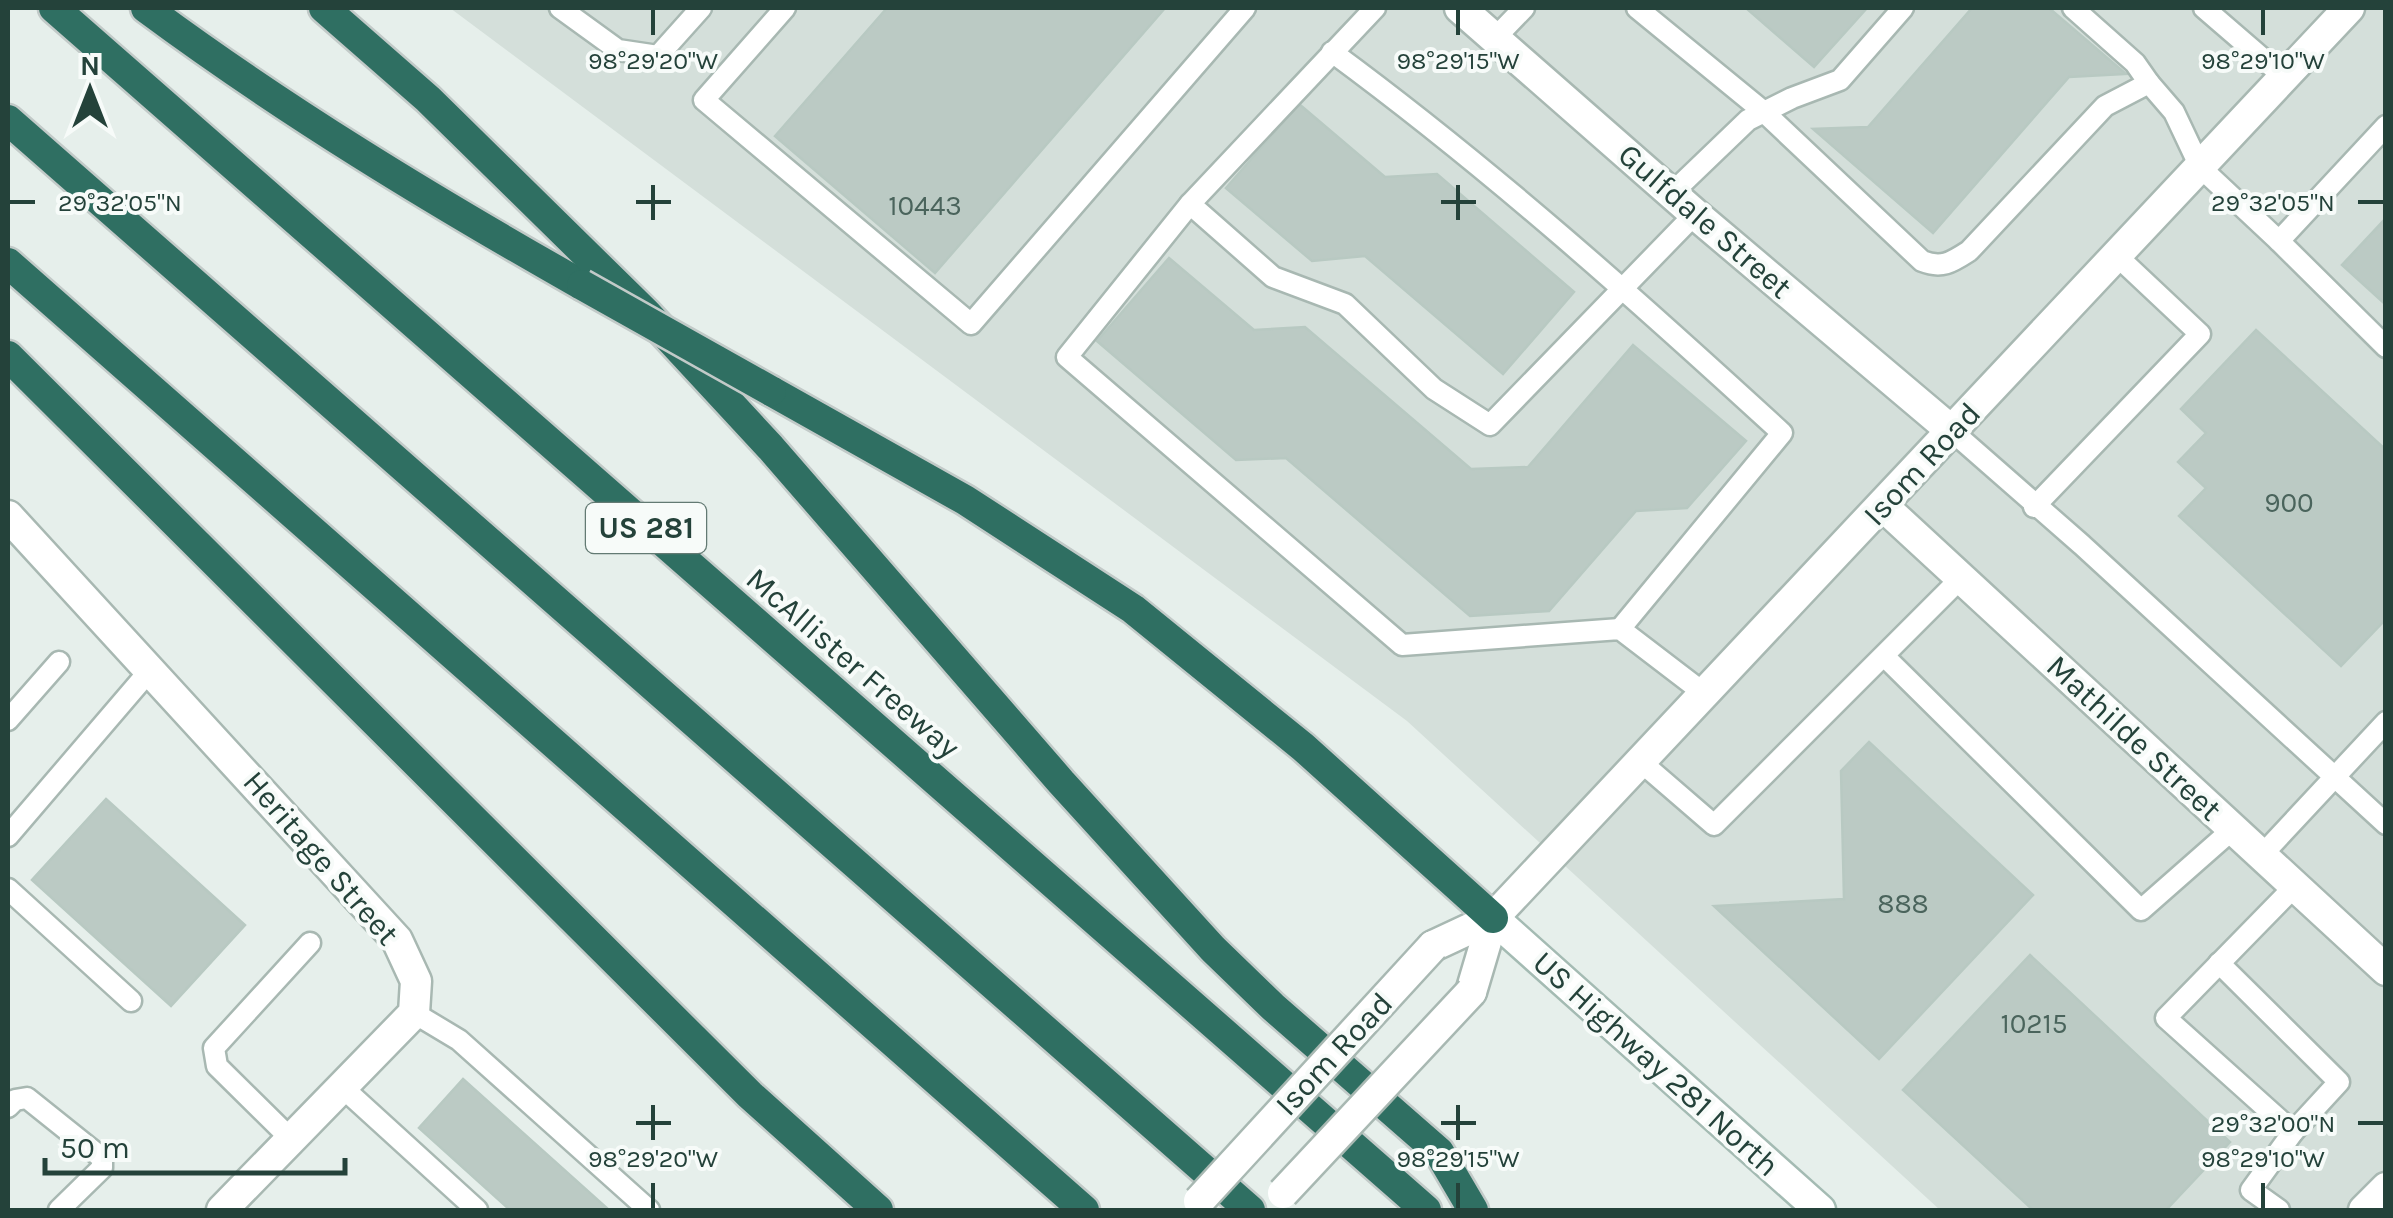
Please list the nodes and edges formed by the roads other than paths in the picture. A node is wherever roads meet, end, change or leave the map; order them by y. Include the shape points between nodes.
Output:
1 (54, 8) edge
2 (146, 8) edge
3 (324, 8) edge
4 (560, 8) edge
5 (701, 8) edge
6 (785, 8) edge
7 (1246, 8) edge
8 (1375, 8) edge
9 (1460, 8) edge
10 (1524, 8) edge
11 (1637, 8) edge
12 (1903, 8) edge
13 (2073, 8) edge
14 (2204, 8) edge
15 (2349, 8) edge
16 (1495, 38) junction
17 (1332, 52) junction
18 (2284, 77) junction
19 (2149, 83) junction
20 (1764, 112) junction
21 (8, 120) edge
22 (2386, 126) edge
23 (2200, 167) junction
24 (1684, 203) junction
25 (1190, 204) junction
26 (2279, 241) junction
27 (2117, 256) junction
28 (8, 263) edge
29 (1624, 287) junction
30 (2386, 348) edge
31 (8, 356) edge
32 (1953, 432) junction
33 (1883, 506) junction
34 (2034, 506) junction
35 (10, 523) edge
36 (1962, 578) junction
37 (1620, 629) junction
38 (1884, 656) junction
39 (59, 662) dead end
40 (151, 669) junction
41 (1705, 694) junction
42 (8, 720) edge
43 (2386, 722) edge
44 (1641, 762) junction
45 (2336, 776) junction
46 (2386, 824) edge
47 (2233, 829) junction
48 (8, 836) edge
49 (2261, 856) junction
50 (2295, 886) junction
51 (8, 889) edge
52 (1493, 918) junction
53 (310, 944) dead end
54 (2219, 963) junction
55 (2386, 970) edge
56 (131, 1001) dead end
57 (414, 1013) junction
58 (342, 1087) junction
59 (8, 1107) edge
60 (2293, 1132) junction
61 (291, 1139) junction
62 (2386, 1188) edge
63 (59, 1210) edge
64 (222, 1210) edge
65 (477, 1210) edge
66 (649, 1210) edge
67 (878, 1210) edge
68 (1084, 1210) edge
69 (1190, 1210) edge
70 (1250, 1210) edge
71 (1267, 1210) edge
72 (1426, 1210) edge
73 (1473, 1210) edge
74 (1820, 1210) edge
75 (2279, 1210) edge
76 (2364, 1210) edge

1 - 72 highway, McAllister Freeway / US 281
2 - 52 highway, bridge via 300,118 466,220 951,491 1133,609 1304,746
3 - 73 highway via 440,110 646,313 1213,949 1439,1152
4 - 5 lane via 618,50 658,56
6 - 7 lane via 704,100 971,324
8 - 17 lane
9 - 16 street, Gulfdale Street
10 - 16 lane
11 - 20 lane
12 - 20 lane via 1840,80
13 - 19 lane
14 - 18 lane
15 - 18 street, Isom Road
16 - 24 street, Gulfdale Street
17 - 25 lane
17 - 29 lane
18 - 23 street, Isom Road
19 - 20 lane via 2105,106 1969,251 1946,265 1922,261
19 - 23 lane via 2174,112
20 - 24 lane via 1748,120
21 - 70 highway
22 - 26 lane
23 - 26 lane
23 - 27 street, Isom Road
24 - 29 lane
24 - 32 street, Gulfdale Street
25 - 29 lane via 1273,277 1345,304 1434,389 1490,425
25 - 37 lane via 1067,358 1402,645
26 - 30 lane
27 - 32 street, Isom Road
27 - 34 lane via 2200,334
28 - 68 highway
29 - 37 lane via 1782,433
31 - 67 highway via 696,1043
32 - 33 street, Isom Road
32 - 34 lane
33 - 36 street, Mathilde Street
33 - 41 street, Isom Road
34 - 45 lane
35 - 40 street, Heritage Street
36 - 38 lane
36 - 47 street, Mathilde Street
37 - 41 lane
38 - 44 lane via 1714,825
38 - 47 lane via 2141,910
39 - 42 lane
40 - 48 lane
40 - 57 street, Heritage Street via 397,940 416,981
41 - 44 street, Isom Road
43 - 45 lane
44 - 52 street, Isom Road
45 - 46 lane
45 - 49 lane
47 - 49 street, Mathilde Street
49 - 50 street, Mathilde Street
50 - 54 lane
50 - 55 street, Mathilde Street
51 - 56 lane
52 - 69 street, Isom Road, bridge via 1433,946
52 - 71 street, Isom Road, bridge via 1471,992
52 - 74 street, US Highway 281 North
53 - 61 lane via 214,1048 217,1066
54 - 60 lane via 2340,1082
54 - 60 lane via 2166,1018
57 - 58 street
57 - 66 lane via 459,1040
58 - 61 street
58 - 65 lane
59 - 63 lane via 27,1098 102,1158 102,1168
60 - 75 lane via 2251,1190
61 - 64 street
62 - 76 street

